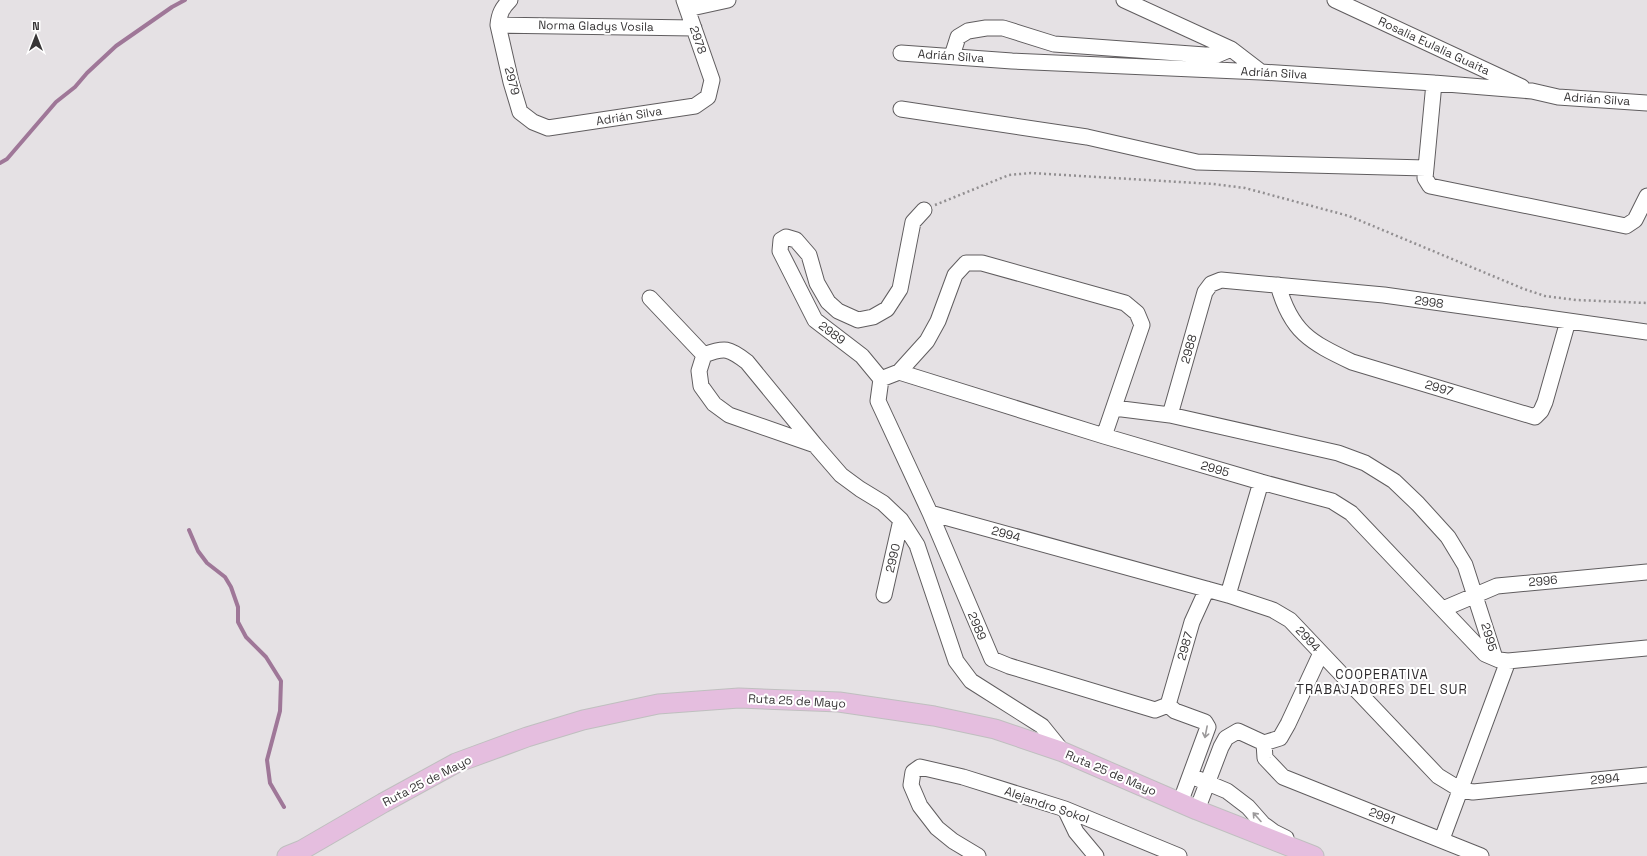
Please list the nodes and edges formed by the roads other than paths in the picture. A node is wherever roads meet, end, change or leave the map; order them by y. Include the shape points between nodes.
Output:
1 (510, 0) edge
2 (728, 0) edge
3 (1124, 0) edge
4 (1335, 0) edge
5 (686, 4) edge
6 (499, 21) junction
7 (694, 28) junction
8 (1231, 49) junction
9 (901, 53) dead end
10 (952, 56) junction
11 (1261, 72) junction
12 (1434, 83) junction
13 (1532, 91) junction
14 (708, 97) joint
15 (1647, 103) edge
16 (901, 109) dead end
17 (548, 128) joint
18 (1426, 168) junction
19 (1647, 196) edge
20 (924, 210) road end
21 (1211, 284) joint
22 (1278, 285) junction
23 (650, 298) dead end
24 (841, 312) junction
25 (1568, 321) junction
26 (1647, 332) edge
27 (833, 334) junction
28 (704, 355) junction
29 (900, 372) junction
30 (881, 379) junction
31 (1114, 408) junction
32 (1170, 415) junction
33 (1104, 436) junction
34 (815, 445) junction
35 (1261, 482) junction
36 (930, 514) junction
37 (899, 517) junction
38 (1647, 572) edge
39 (1207, 589) junction
40 (1228, 595) junction
41 (1476, 595) junction
42 (884, 596) dead end
43 (1443, 609) junction
44 (1647, 648) edge
45 (1321, 653) junction
46 (1502, 659) junction
47 (1168, 705) junction
48 (1264, 743) junction
49 (1063, 752) junction
50 (1647, 775) edge
51 (1191, 776) junction
52 (1208, 783) junction
53 (1461, 790) junction
54 (1189, 807) junction
55 (1065, 809) junction
56 (1442, 840) junction
57 (953, 849) edge
58 (287, 856) edge
59 (978, 856) edge
60 (1096, 856) edge
61 (1178, 856) edge
62 (1313, 856) edge
63 (1481, 856) edge

1 - 6 street via 502,8
2 - 5 street
3 - 8 street
4 - 13 street, Rosalia Eulalia Guaita
5 - 7 street, 2978
6 - 7 street, Norma Gladys Vosila
6 - 17 street, 2979 via 511,82 520,112 533,122
7 - 14 street, 2978 via 712,80
8 - 10 street via 1216,55 1204,55 1054,44 1003,28 986,28 968,31 958,37
8 - 11 street
9 - 10 street, Adrián Silva
10 - 11 street, Adrián Silva
11 - 12 street, Adrián Silva
12 - 13 street, Adrián Silva
12 - 18 street
13 - 15 street, Adrián Silva via 1558,97
14 - 17 street, Adrián Silva via 695,106
16 - 18 street via 1087,137 1197,162
18 - 19 street via 1425,178 1430,186 1626,226 1635,220
20 - 24 street, 2989 via 913,222 900,289 888,309 873,317 858,320
21 - 22 street, 2998 via 1221,280
21 - 32 street, 2988 via 1205,292
22 - 25 street, 2998 via 1384,295
22 - 25 street, 2997 via 1281,297 1298,328 1310,340 1331,352 1352,362 1535,417 1541,412 1545,402
23 - 28 street
24 - 27 street via 831,324
24 - 27 street, 2989 via 828,302 817,283 809,255 803,247 796,240 786,237 781,240 780,251 815,320
25 - 26 street, 2998
27 - 30 street, 2989 via 862,356
28 - 34 street via 719,350 734,352 747,362
28 - 34 street via 699,371 701,386 714,404 730,415
29 - 30 street
29 - 31 street via 927,341 938,321 955,275 966,263 982,263 1125,303 1137,313 1142,325
29 - 33 street, 2995
30 - 36 street, 2989 via 878,400
31 - 32 street, 2995
31 - 33 street
32 - 41 street, 2995 via 1303,444 1365,463 1394,481 1448,537 1465,565
33 - 35 street, 2995
34 - 37 street via 841,475
35 - 40 street
35 - 43 street, 2995 via 1332,501 1351,513
36 - 39 street, 2994
36 - 47 street, 2989 via 992,659 1155,710
37 - 42 street, 2990
37 - 49 street via 917,545 956,660 971,681 1042,726
38 - 41 street, 2996 via 1498,586
39 - 40 street, 2994
39 - 47 street, 2987 via 1192,622
40 - 45 street, 2994 via 1273,610 1290,620
41 - 43 street, 2996
41 - 46 street, 2995
43 - 46 street, 2995 via 1485,654
44 - 46 street, 2995
45 - 48 street via 1280,738
45 - 53 street, 2994 via 1438,776
46 - 53 street
47 -> 51 street via 1175,711 1206,722 1208,727
48 - 52 street via 1238,731 1226,738
48 - 56 street, 2991 via 1265,758 1283,777
49 - 54 main road, Ruta 25 de Mayo
49 - 58 main road, Ruta 25 de Mayo via 995,729 934,716 839,702 738,698 658,704 583,720 456,763
50 - 53 street, 2994 via 1473,792
51 - 52 street
51 - 54 street
52 - 54 street
62 -> 52 street via 1263,824 1236,797
53 - 56 street
54 - 62 main road, Ruta 25 de Mayo
55 - 57 street, Alejandro Sokol via 920,767 912,772 911,784 920,806
55 - 60 street via 1076,832
55 - 61 street, Alejandro Sokol
56 - 63 street, 2991
57 - 59 street

